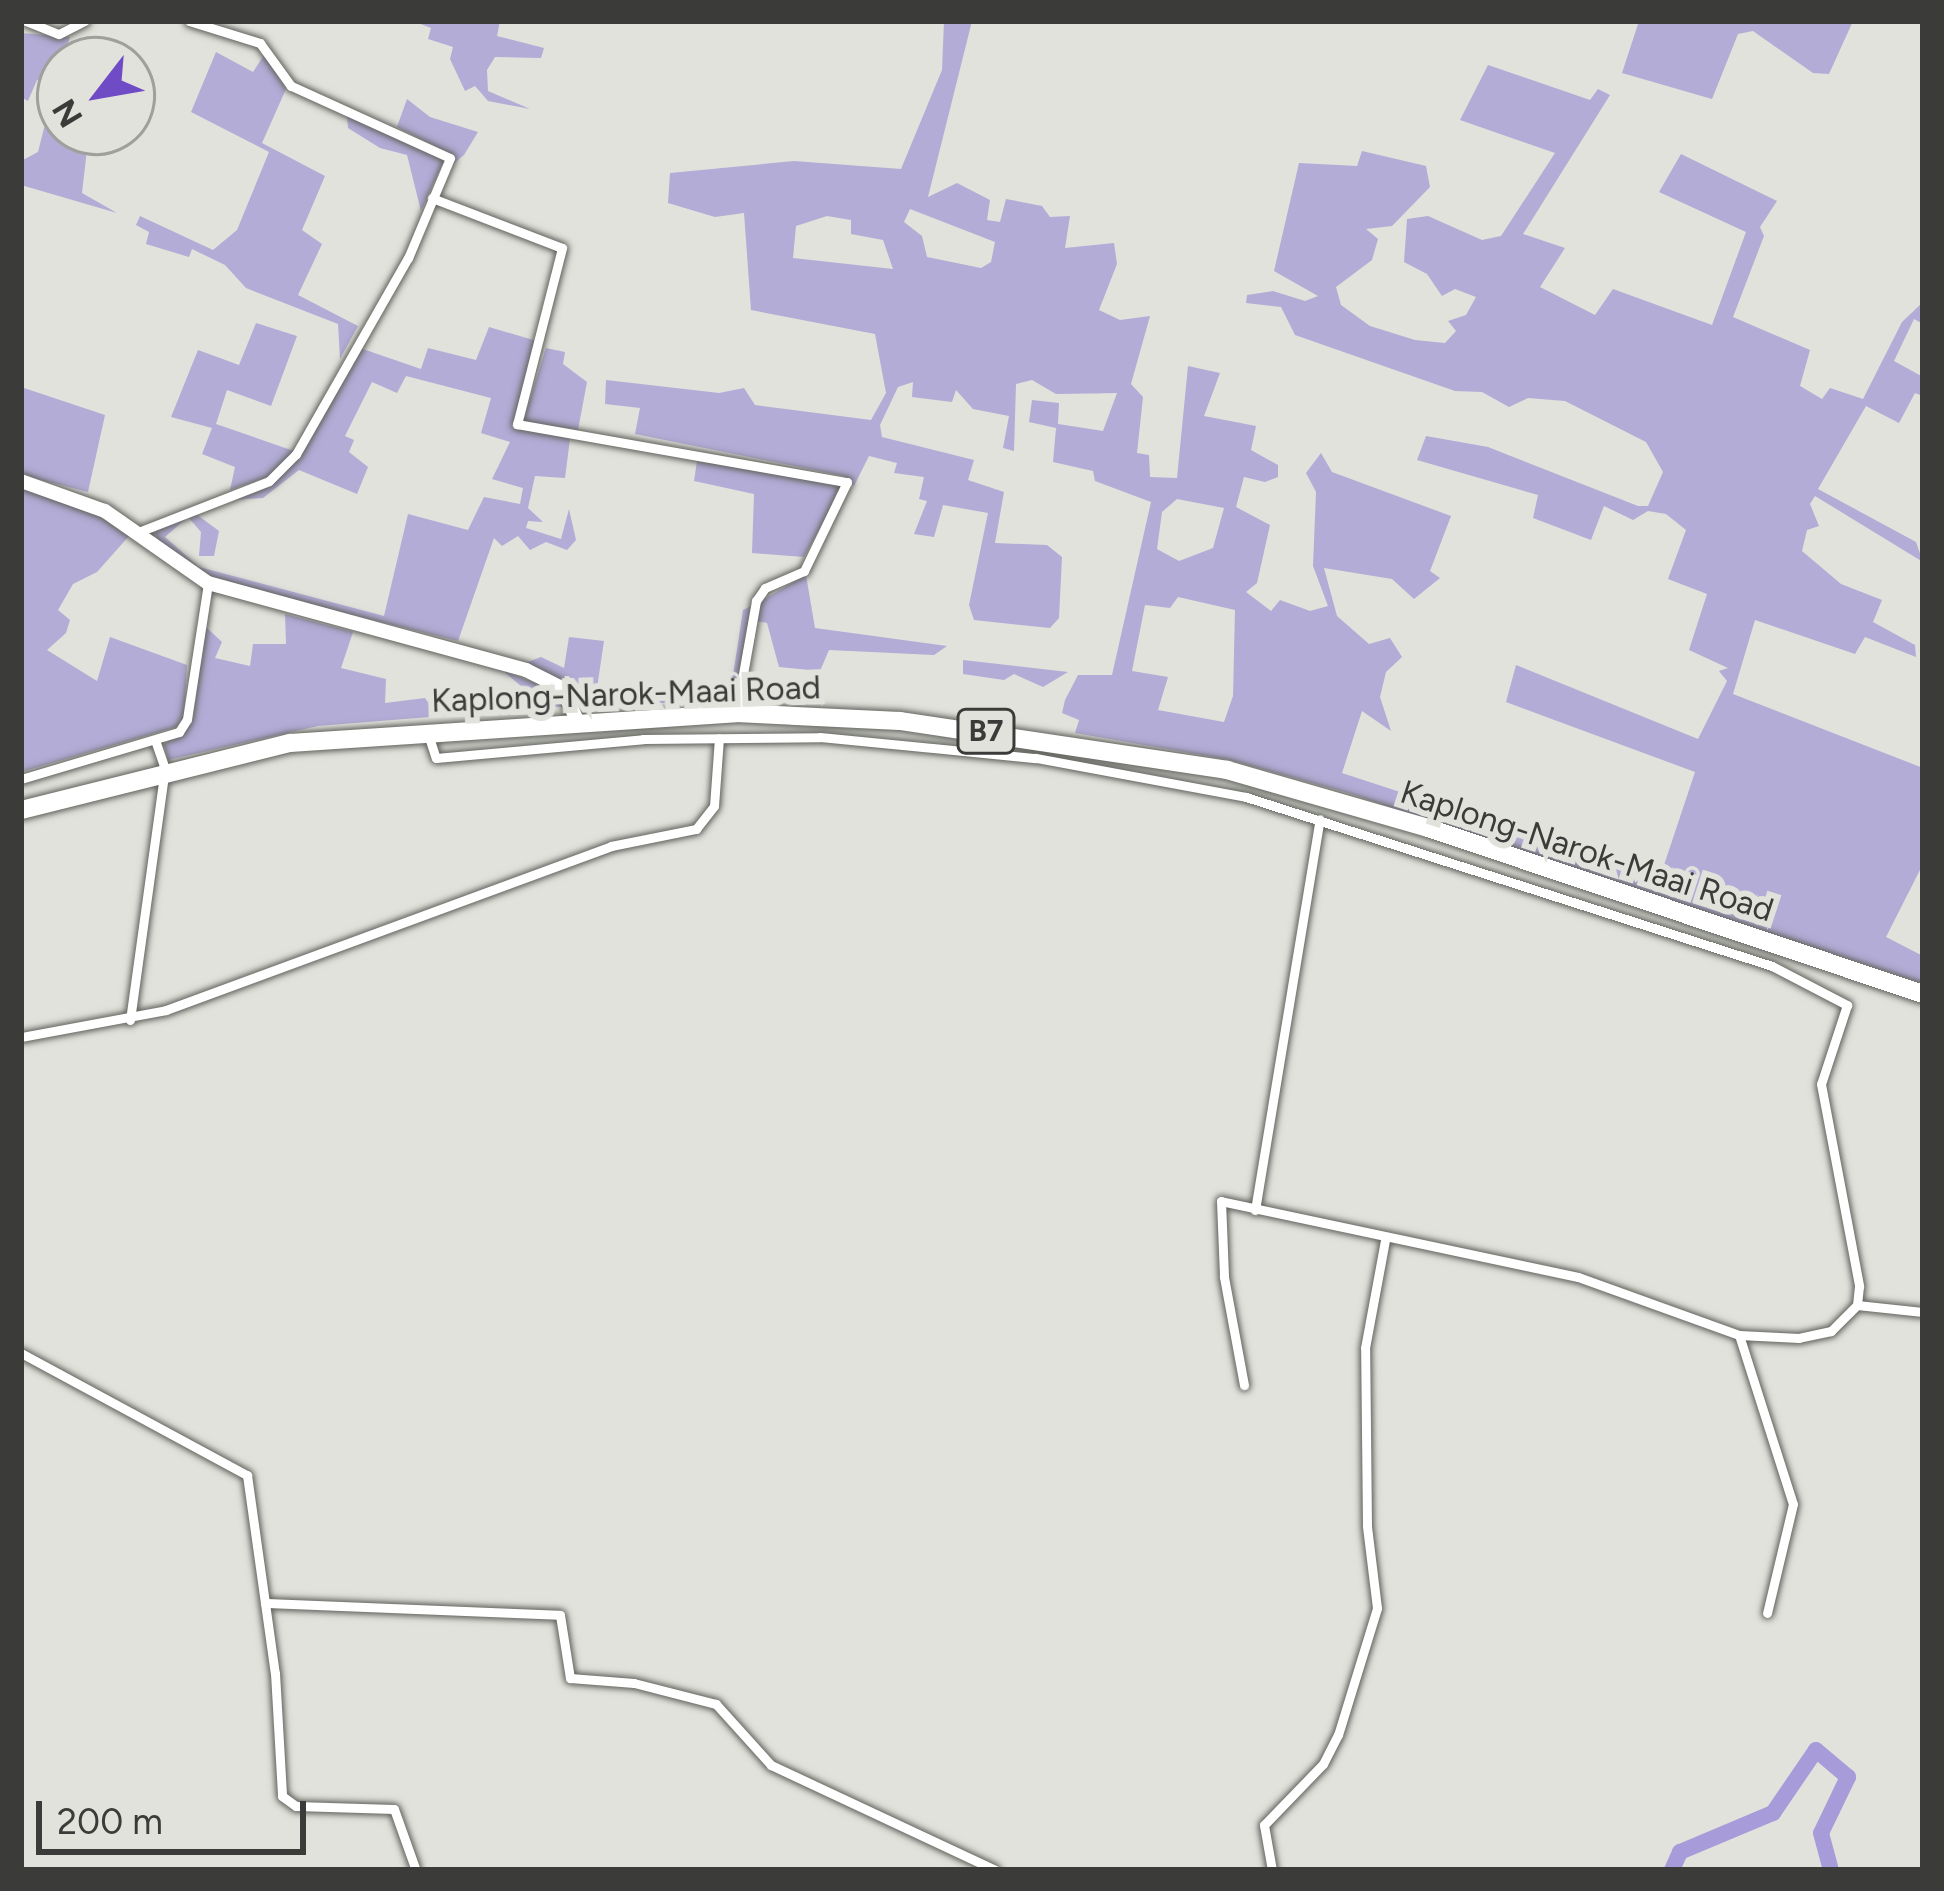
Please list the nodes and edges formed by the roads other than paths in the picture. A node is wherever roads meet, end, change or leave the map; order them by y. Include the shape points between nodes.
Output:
1 (26, 21) edge
2 (85, 21) edge
3 (189, 21) edge
4 (432, 198) junction
5 (21, 482) edge
6 (141, 531) junction
7 (208, 583) junction
8 (736, 713) junction
9 (578, 722) junction
10 (916, 722) junction
11 (427, 731) junction
12 (719, 738) junction
13 (156, 743) junction
14 (917, 746) junction
15 (1108, 750) junction
16 (165, 769) junction
17 (1104, 772) junction
18 (21, 779) edge
19 (21, 810) edge
20 (1320, 819) junction
21 (1923, 994) edge
22 (130, 1020) junction
23 (21, 1037) edge
24 (1255, 1210) junction
25 (1385, 1240) junction
26 (1857, 1305) junction
27 (1923, 1312) edge
28 (1739, 1335) junction
29 (21, 1353) edge
30 (1244, 1385) dead end
31 (265, 1604) junction
32 (1767, 1612) dead end
33 (415, 1868) edge
34 (995, 1870) edge
35 (1272, 1870) edge

1 - 2 street via 59,34
3 - 4 street via 260,43 291,86 450,158
4 - 6 street via 408,258 284,469
4 - 8 street via 562,248 517,424 847,482 804,571 765,588 756,601
5 - 6 street via 65,491
6 - 7 street
7 - 9 street via 526,670 562,688
7 - 13 street via 187,719
8 - 9 highway, Kaplong-Narok-Maai Road / B7
8 - 10 highway, Kaplong-Narok-Maai Road / B7
9 - 11 highway, Kaplong-Narok-Maai Road / B7
10 - 14 street
10 - 15 highway, Kaplong-Narok-Maai Road / B7
11 - 12 street via 436,758
11 - 16 highway, Kaplong-Narok-Maai Road / B7 via 290,743
12 - 14 street
12 - 22 street via 714,806 696,829 610,846 332,954
13 - 16 street
13 - 18 street
14 - 17 street
15 - 17 street
15 - 21 highway, Kaplong-Narok-Maai Road / B7 via 1227,770 1427,828
16 - 19 highway, Kaplong-Narok-Maai Road / B7
16 - 22 street
17 - 20 street
20 - 24 street
20 - 26 street via 1772,966 1840,997 1846,1020 1821,1084 1834,1180 1860,1260
22 - 23 street
24 - 25 street
24 - 30 street via 1218,1204
25 - 28 street via 1577,1277
25 - 35 street via 1364,1348 1377,1608 1338,1736 1323,1764 1264,1825
26 - 27 street
26 - 28 street via 1822,1335
28 - 32 street via 1793,1504
29 - 31 street via 242,1469
31 - 33 street via 281,1796 296,1807 394,1808
31 - 34 street via 560,1615 570,1678 716,1703 771,1765

